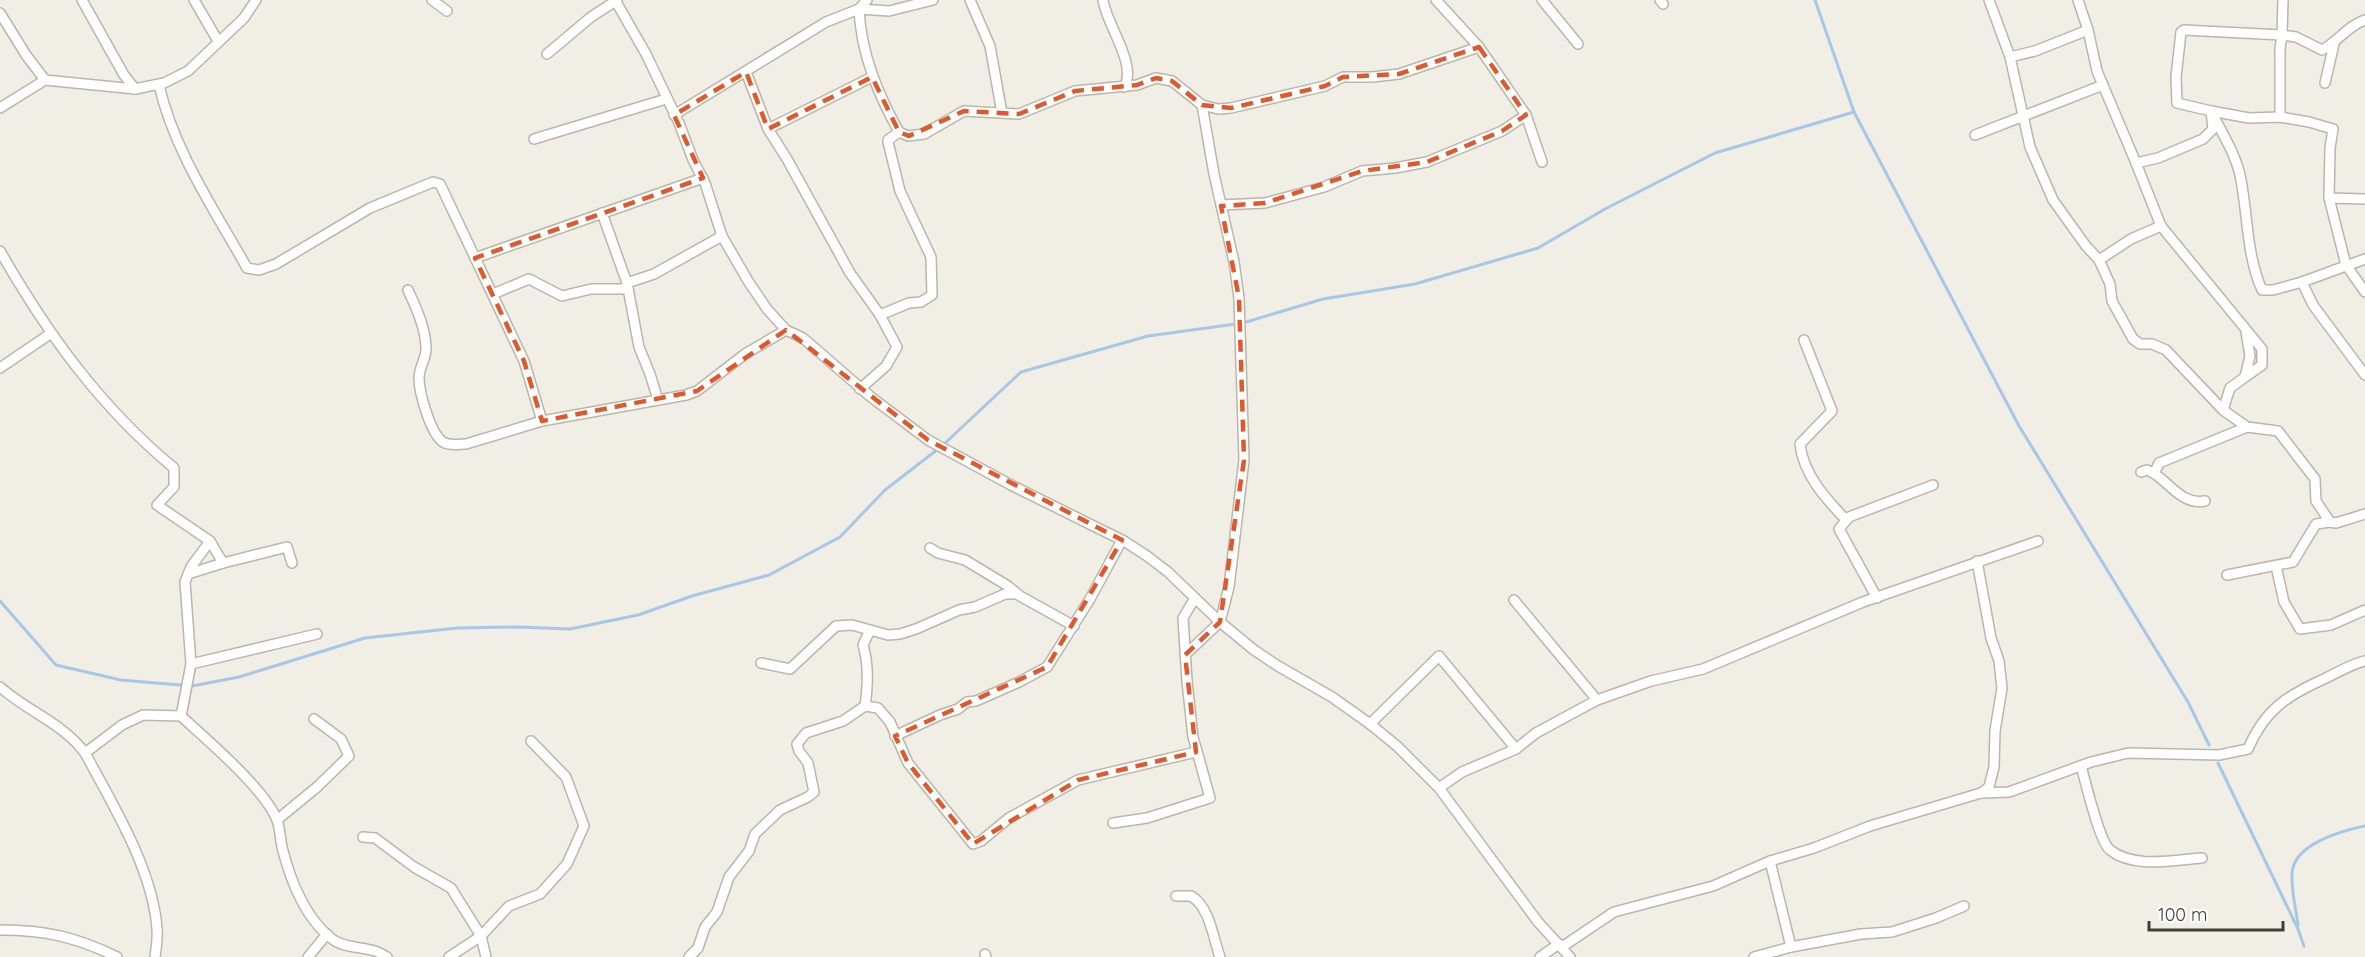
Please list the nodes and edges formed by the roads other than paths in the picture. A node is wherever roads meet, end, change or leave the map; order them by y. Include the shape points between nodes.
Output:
1 (82, 0) edge
2 (194, 0) edge
3 (256, 0) edge
4 (432, 0) edge
5 (615, 0) edge
6 (867, 0) edge
7 (933, 0) edge
8 (970, 0) edge
9 (1103, 0) edge
10 (1436, 0) edge
11 (1542, 0) edge
12 (1989, 0) edge
13 (2078, 0) edge
14 (2283, 0) edge
15 (859, 9) junction
16 (447, 11) dead end
17 (0, 13) edge
18 (2365, 20) edge
19 (2088, 30) junction
20 (2282, 35) junction
21 (218, 41) junction
22 (1578, 44) dead end
23 (2334, 44) junction
24 (1479, 46) junction
25 (547, 54) dead end
26 (2010, 57) junction
27 (746, 72) junction
28 (872, 77) junction
29 (45, 80) junction
30 (2325, 83) dead end
31 (159, 84) junction
32 (2103, 85) junction
33 (1124, 87) junction
34 (135, 89) junction
35 (666, 99) junction
36 (1202, 105) junction
37 (0, 108) edge
38 (2211, 111) junction
39 (1002, 113) junction
40 (674, 115) junction
41 (1526, 115) junction
42 (2025, 117) junction
43 (2280, 117) junction
44 (768, 129) junction
45 (899, 132) junction
46 (1975, 135) dead end
47 (534, 138) dead end
48 (1542, 162) dead end
49 (2136, 163) junction
50 (703, 178) junction
51 (2329, 198) junction
52 (2365, 199) edge
53 (1221, 205) junction
54 (602, 213) junction
55 (2161, 226) junction
56 (722, 236) junction
57 (0, 251) edge
58 (475, 258) junction
59 (2365, 259) edge
60 (2099, 260) junction
61 (2346, 265) junction
62 (2302, 282) junction
63 (628, 286) junction
64 (408, 290) dead end
65 (2365, 292) edge
66 (493, 294) junction
67 (880, 315) junction
68 (786, 330) junction
69 (2246, 330) junction
70 (50, 334) junction
71 (1804, 340) dead end
72 (0, 368) edge
73 (2365, 375) edge
74 (2246, 377) junction
75 (860, 389) junction
76 (658, 400) junction
77 (2223, 410) junction
78 (542, 421) junction
79 (2247, 427) junction
80 (2141, 472) dead end
81 (2155, 472) junction
82 (1933, 485) dead end
83 (2205, 501) dead end
84 (2365, 514) edge
85 (1846, 520) junction
86 (2330, 522) junction
87 (1122, 540) junction
88 (210, 541) junction
89 (2038, 541) dead end
90 (930, 548) dead end
91 (1977, 561) junction
92 (223, 563) junction
93 (292, 563) dead end
94 (2276, 566) junction
95 (188, 574) junction
96 (2227, 574) dead end
97 (1017, 594) junction
98 (1195, 598) junction
99 (1877, 598) junction
100 (1514, 600) dead end
101 (2365, 610) edge
102 (1220, 622) junction
103 (1074, 626) junction
104 (870, 630) junction
105 (317, 634) dead end
106 (1185, 655) junction
107 (2365, 661) edge
108 (760, 663) dead end
109 (191, 664) junction
110 (0, 687) edge
111 (1597, 700) junction
112 (865, 706) junction
113 (182, 716) junction
114 (314, 719) dead end
115 (1370, 724) junction
116 (895, 736) junction
117 (531, 741) dead end
118 (1516, 749) junction
119 (1196, 752) junction
120 (85, 753) junction
121 (2081, 766) junction
122 (1439, 788) junction
123 (1981, 794) junction
124 (277, 819) junction
125 (1113, 823) dead end
126 (363, 837) dead end
127 (2202, 858) dead end
128 (1770, 861) junction
129 (1176, 896) dead end
130 (1964, 906) dead end
131 (0, 930) edge
132 (327, 934) junction
133 (481, 936) junction
134 (1561, 946) junction
135 (1791, 947) junction
136 (117, 957) edge
137 (155, 957) edge
138 (308, 957) edge
139 (387, 957) edge
140 (449, 957) edge
141 (486, 957) edge
142 (689, 957) edge
143 (1220, 957) edge
144 (1540, 957) edge
145 (1570, 957) edge
146 (1755, 957) edge

1 - 34 street
2 - 21 street
3 - 21 street via 244,18
4 - 16 street
5 - 25 street
5 - 35 street
6 - 15 street
7 - 15 street via 889,11
8 - 39 street via 990,46
9 - 33 street via 1126,62 1128,80
10 - 24 street
11 - 22 street
12 - 26 street
13 - 19 street
14 - 20 street
15 - 27 street via 826,22
15 - 28 street
17 - 29 street
18 - 23 street via 2352,25
19 - 26 street
19 - 32 street
20 - 23 street via 2296,37 2322,50
20 - 38 street via 2184,30 2181,33 2177,103
20 - 43 street
21 - 31 street via 188,71
23 - 30 street
24 - 36 street via 1399,74 1343,77 1325,86 1231,108 1218,110
24 - 41 street
26 - 42 street
27 - 40 street
27 - 44 street
28 - 44 street
28 - 45 street
29 - 34 street
29 - 37 street
31 - 34 street
31 - 58 street via 166,115 188,162 247,268 259,270 276,264 370,208 437,182
32 - 42 street
32 - 49 street
33 - 36 street via 1164,78
33 - 39 street via 1074,92 1026,112
35 - 40 street
35 - 47 street
36 - 53 street
38 - 43 street via 2249,118
38 - 49 street via 2213,129 2203,139
38 - 62 street via 2237,165 2249,244 2262,290
39 - 45 street via 964,111 924,134 908,136
40 - 50 street
41 - 48 street
41 - 53 street via 1502,131 1427,162 1362,171 1324,188 1265,203
42 - 46 street
42 - 60 street via 2030,147 2053,200
43 - 51 street via 2333,129
44 - 67 street via 850,273
45 - 67 street via 888,142 900,191 931,257 933,295
49 - 55 street
50 - 54 street
50 - 56 street
51 - 52 street
51 - 61 street
53 - 102 street via 1239,298 1244,460
54 - 58 street
54 - 63 street
55 - 60 street via 2131,239
55 - 69 street
56 - 63 street
56 - 68 street via 767,309
57 - 70 street
58 - 66 street
59 - 61 street
60 - 77 street via 2110,284 2112,301 2133,339 2166,350
61 - 62 street
61 - 65 street
62 - 73 street via 2313,305
63 - 66 street via 562,296 529,279
63 - 76 street via 639,347
64 - 78 street via 426,347 419,379 426,411 443,442 466,444
66 - 78 street via 524,361
67 - 75 street via 897,347 886,366
68 - 75 street
68 - 76 street via 745,354 697,391
69 - 74 street via 2250,356
69 - 74 street via 2262,349 2262,364
70 - 72 street
70 - 88 street via 75,368 174,468 174,487 157,505
71 - 85 street via 1832,411 1800,444 1801,457 1816,484
74 - 77 street via 2230,388
75 - 87 street via 928,440
76 - 78 street
77 - 79 street
79 - 81 street via 2159,463
79 - 86 street via 2278,431 2315,479 2316,501
80 - 81 street
81 - 83 street via 2172,491
82 - 85 street
84 - 86 street
85 - 99 street via 1839,529
86 - 94 street via 2316,524 2293,562
87 - 98 street via 1168,572
87 - 103 street
88 - 92 street
88 - 95 street
89 - 91 street
90 - 97 street via 965,560
91 - 99 street
91 - 123 street via 2002,688 1992,780
92 - 93 street via 287,547
92 - 95 street
94 - 96 street
94 - 101 street via 2284,602 2300,629 2331,626
95 - 109 street via 185,582
97 - 103 street
97 - 104 street via 1005,594 900,634
98 - 102 street
98 - 106 street via 1183,618
99 - 111 street via 1702,669
100 - 111 street
102 - 106 street
102 - 115 street via 1278,666
103 - 116 street via 1040,672
104 - 108 street via 836,626 790,669
104 - 112 street via 863,645 867,656
105 - 109 street
106 - 119 street
107 - 121 street via 2302,688 2275,707 2257,728 2248,748 2219,755 2127,753
109 - 113 street
110 - 120 street via 60,729
111 - 118 street via 1536,733
112 - 116 street via 878,708
112 - 142 street via 843,721 801,737 797,744 808,763 814,792 780,810 755,834 749,851 729,877 717,912 705,927 698,948
113 - 120 street via 143,715 122,725
113 - 124 street via 243,775
114 - 124 street via 340,739 349,756
115 - 118 street via 1439,656
115 - 122 street
116 - 119 street via 908,763 973,844 1009,818 1078,780
117 - 133 street via 566,777 584,826 567,864 540,894 509,906
118 - 122 street via 1462,771
119 - 125 street via 1210,798 1147,818
120 - 137 street via 145,877 157,928
121 - 123 street via 2009,792
121 - 127 street via 2109,849 2141,861
122 - 134 street via 1538,922
123 - 128 street via 1870,826
124 - 132 street via 294,884
126 - 133 street via 375,838 451,888
128 - 134 street via 1713,886 1614,912
128 - 135 street
129 - 143 street via 1191,896 1200,905
130 - 135 street via 1892,932
131 - 136 street via 48,933 86,942
132 - 138 street
132 - 139 street via 345,945
133 - 140 street
133 - 141 street
134 - 144 street
134 - 145 street
135 - 146 street

